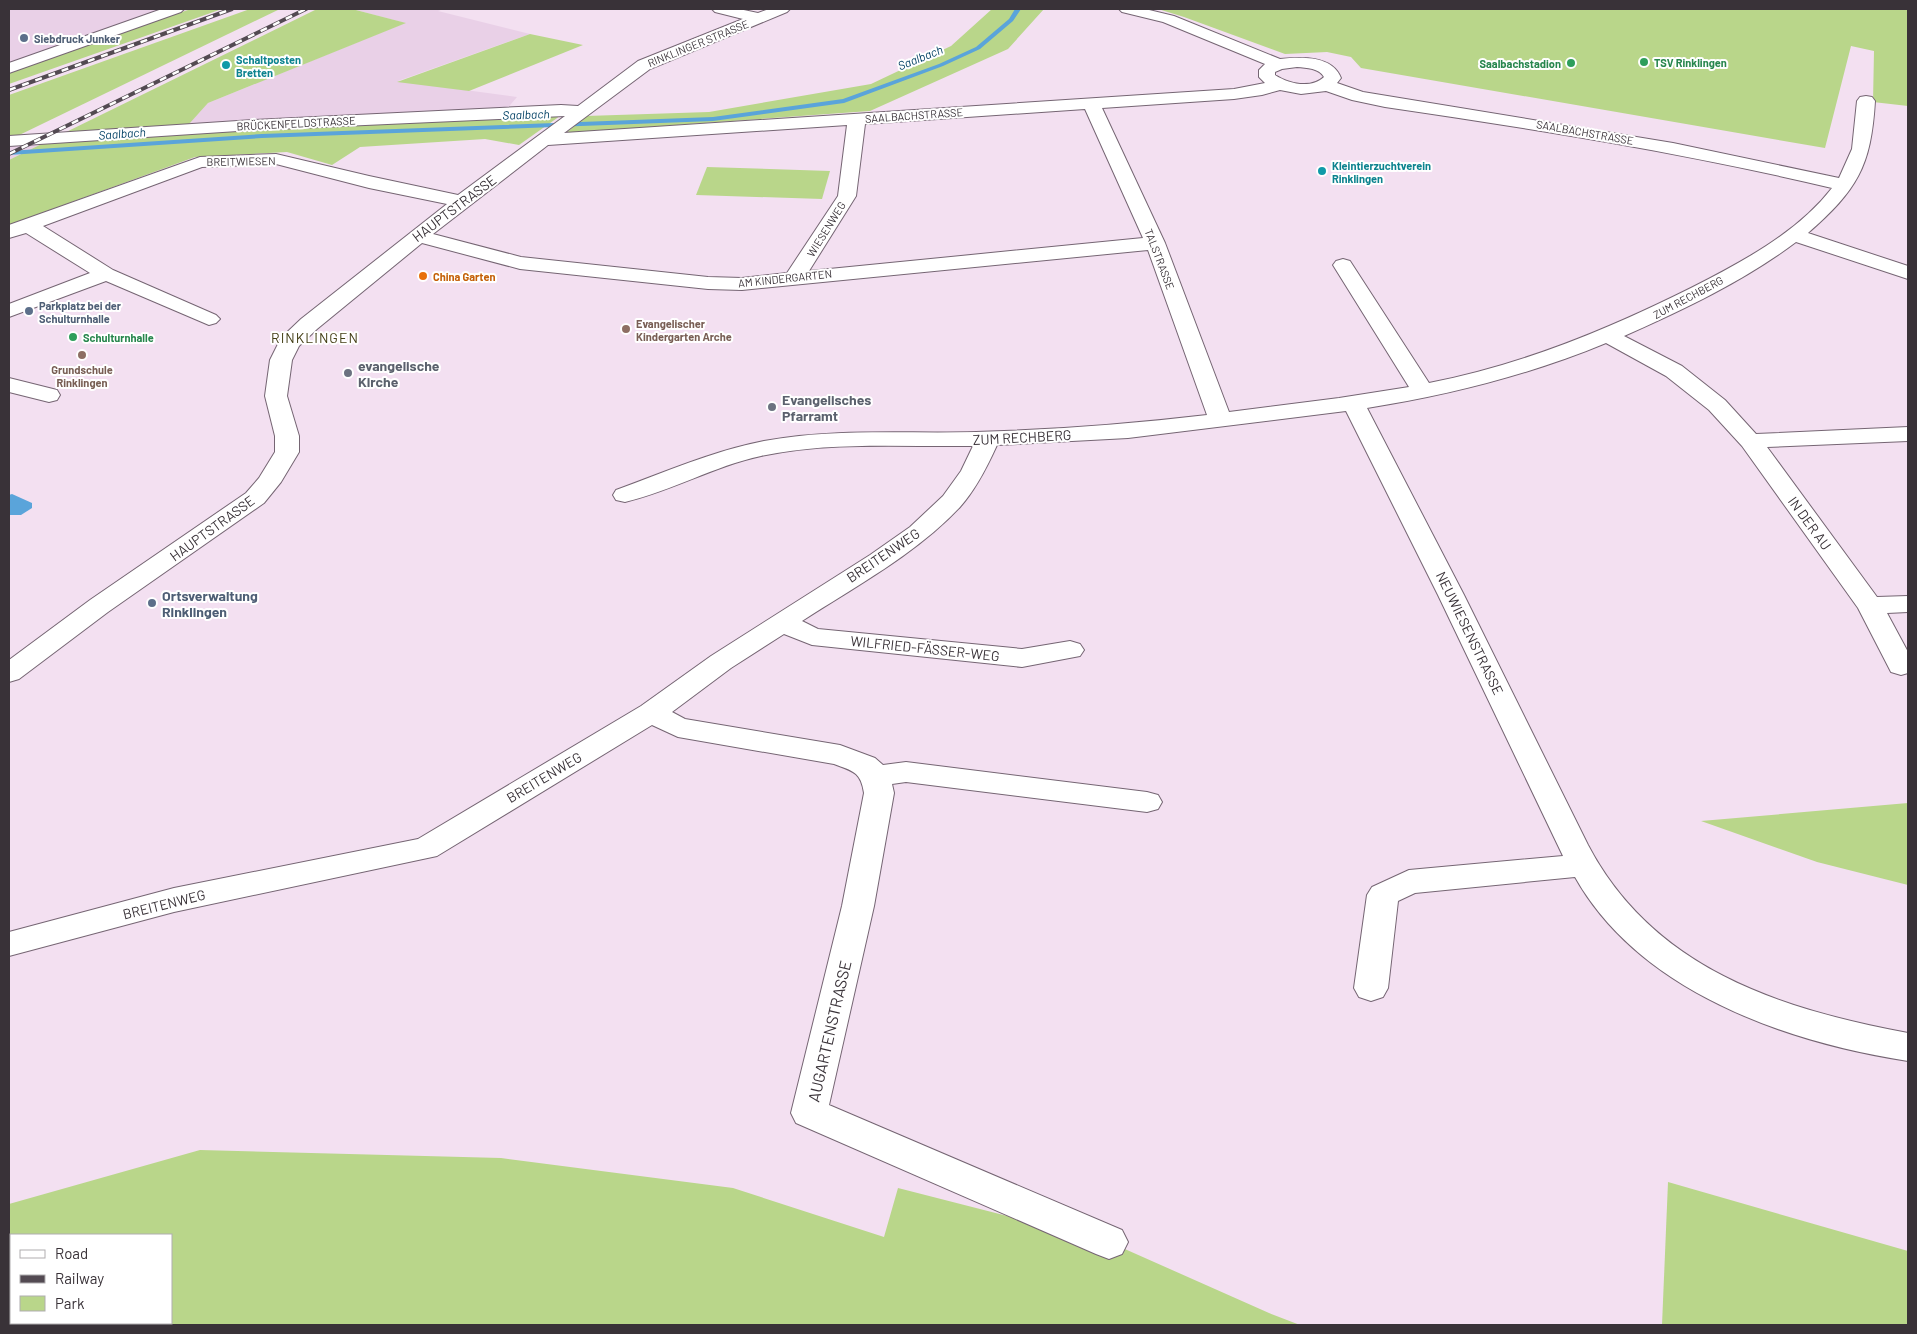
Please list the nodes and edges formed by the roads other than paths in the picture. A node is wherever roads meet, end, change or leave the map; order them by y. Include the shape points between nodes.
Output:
1 (176, 9) edge
2 (720, 9) edge
3 (782, 9) edge
4 (1128, 9) edge
5 (758, 18) junction
6 (1278, 64) junction
7 (9, 68) edge
8 (1280, 84) junction
9 (1326, 85) junction
10 (1866, 101) dead end
11 (1091, 103) junction
12 (580, 114) junction
13 (857, 119) junction
14 (549, 138) junction
15 (9, 141) edge
16 (1844, 185) junction
17 (462, 201) junction
18 (18, 228) edge
19 (1794, 235) junction
20 (418, 236) junction
21 (1155, 243) junction
22 (1343, 265) dead end
23 (1908, 273) edge
24 (106, 274) junction
25 (796, 277) junction
26 (9, 311) edge
27 (209, 319) dead end
28 (1608, 336) junction
29 (9, 385) edge
30 (1424, 392) junction
31 (49, 395) dead end
32 (1354, 404) junction
33 (1220, 420) junction
34 (1908, 434) edge
35 (988, 439) junction
36 (1750, 441) junction
37 (625, 495) dead end
38 (1908, 604) edge
39 (1870, 606) junction
40 (782, 622) junction
41 (1070, 650) dead end
42 (1901, 666) dead end
43 (9, 673) edge
44 (651, 713) junction
45 (876, 776) junction
46 (1147, 802) dead end
47 (1582, 866) junction
48 (9, 944) edge
49 (1371, 988) dead end
50 (1908, 1047) edge
51 (1109, 1242) dead end

1 - 7 street
2 - 5 street
3 - 5 street, RINKLINGER STRASSE
4 - 6 street via 1168,19
5 - 12 street, RINKLINGER STRASSE via 644,65
6 - 8 street via 1266,74
6 - 9 street via 1307,63 1324,68 1333,78
8 - 9 street, SAALBACHSTRASSE via 1299,88
8 - 11 street, SAALBACHSTRASSE via 1234,94
9 - 16 street, SAALBACHSTRASSE via 1385,102 1589,132
10 - 16 street, ZUM RECHBERG via 1861,149
11 - 13 street, SAALBACHSTRASSE
11 - 21 street, TALSTRASSE
12 - 14 street, RINKLINGER STRASSE
12 - 15 street, BRÜCKENFELDSTRASSE via 561,110
13 - 14 street, SAALBACHSTRASSE
13 - 25 street, WIESENWEG via 847,196
14 - 17 street, HAUPTSTRASSE
16 - 19 street, ZUM RECHBERG
17 - 18 street, BREITWIESEN via 276,159 232,160 200,162
17 - 20 street, HAUPTSTRASSE
18 - 24 street, BREITWIESEN
19 - 23 street
19 - 28 street, ZUM RECHBERG via 1749,265
20 - 25 street, AM KINDERGARTEN via 520,263 708,283 742,284
20 - 43 street, HAUPTSTRASSE via 289,343 281,360 276,396 287,436 287,452 281,466 255,498
21 - 25 street, AM KINDERGARTEN
21 - 33 street, TALSTRASSE
22 - 30 street
24 - 26 street
24 - 27 street, BREITWIESEN
28 - 30 street, ZUM RECHBERG via 1533,363
28 - 36 street, IN DER AU via 1674,371 1717,405
29 - 31 street
30 - 32 street, ZUM RECHBERG
32 - 33 street, ZUM RECHBERG
32 - 47 street, NEUWIESENSTRASSE via 1446,583
33 - 35 street, ZUM RECHBERG via 1106,433
34 - 36 street
35 - 37 street, ZUM RECHBERG via 782,445 728,457
35 - 40 street, BREITENWEG via 973,472 952,501 919,532
36 - 39 street, IN DER AU
38 - 39 street
39 - 42 street, IN DER AU
40 - 41 street, WILFRIED-FÄSSER-WEG via 812,637 1022,658
40 - 44 street, BREITENWEG
44 - 45 street via 678,727 840,756 865,765
44 - 48 street, BREITENWEG via 426,848 174,900
45 - 46 street via 906,772
45 - 51 street, AUGARTENSTRASSE via 880,793 858,906 809,1113
47 - 49 street via 1409,882 1383,895
47 - 50 street, NEUWIESENSTRASSE via 1613,910 1633,930 1704,982 1743,1002 1793,1020

